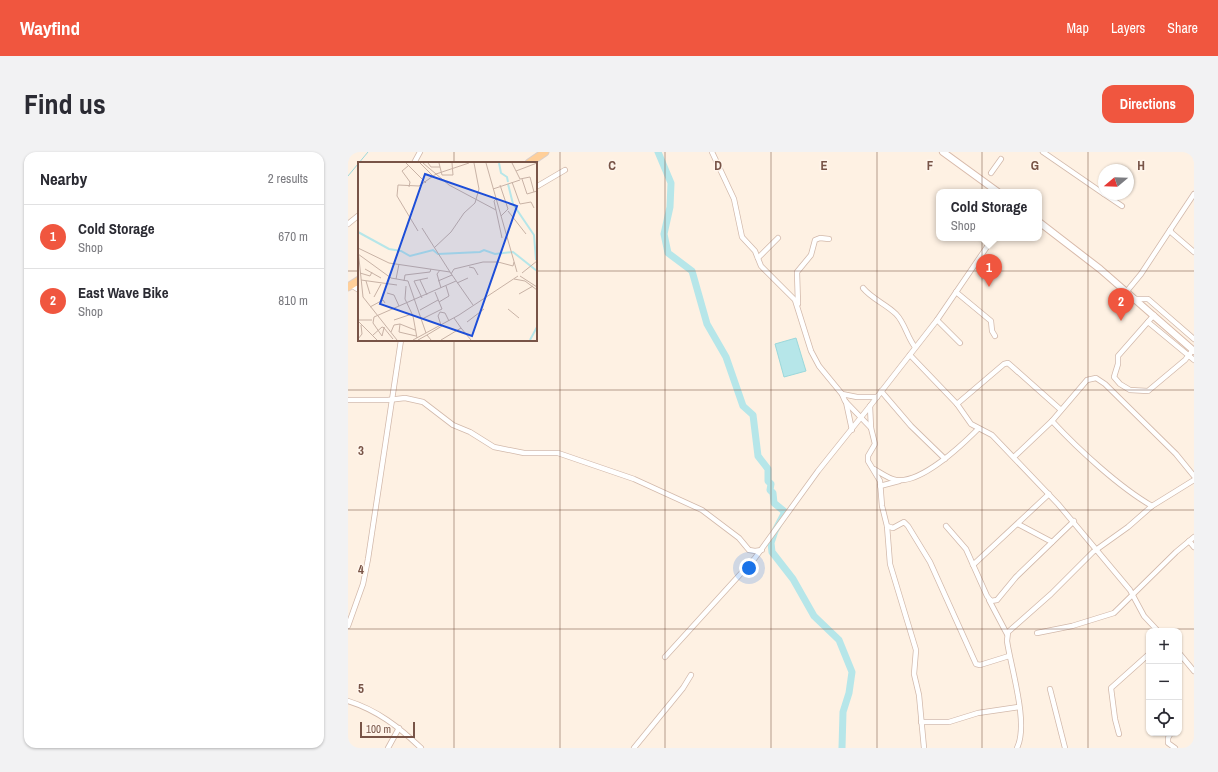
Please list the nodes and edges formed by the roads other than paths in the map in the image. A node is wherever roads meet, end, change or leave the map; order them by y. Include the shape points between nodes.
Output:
1 (420, 152) edge
2 (545, 152) edge
3 (712, 152) edge
4 (942, 152) edge
5 (1043, 152) edge
6 (1000, 159) dead end
7 (415, 162) edge
8 (530, 162) edge
9 (565, 170) dead end
10 (990, 173) dead end
11 (537, 186) edge
12 (994, 189) edge
13 (1098, 190) edge
14 (1194, 194) edge
15 (1113, 200) edge
16 (1122, 206) dead end
17 (358, 216) edge
18 (348, 224) edge
19 (1042, 224) edge
20 (1170, 230) junction
21 (778, 238) dead end
22 (829, 239) dead end
23 (991, 241) edge
24 (1194, 252) edge
25 (758, 258) junction
26 (863, 288) dead end
27 (1127, 291) junction
28 (956, 292) junction
29 (1135, 299) junction
30 (798, 305) junction
31 (1154, 315) junction
32 (937, 320) junction
33 (1148, 322) junction
34 (995, 336) dead end
35 (1194, 339) edge
36 (401, 341) edge
37 (960, 343) dead end
38 (915, 347) junction
39 (1194, 351) edge
40 (910, 355) junction
41 (1188, 356) junction
42 (1194, 360) edge
43 (881, 391) junction
44 (842, 394) junction
45 (877, 397) junction
46 (393, 399) junction
47 (348, 400) edge
48 (846, 401) junction
49 (957, 404) junction
50 (870, 406) junction
51 (1061, 410) junction
52 (861, 419) junction
53 (1052, 420) junction
54 (871, 428) junction
55 (978, 429) junction
56 (852, 431) junction
57 (1014, 457) junction
58 (945, 459) junction
59 (872, 467) junction
60 (1194, 476) edge
61 (900, 480) junction
62 (1194, 480) edge
63 (880, 486) junction
64 (1049, 494) junction
65 (1152, 506) junction
66 (1074, 521) junction
67 (1018, 524) junction
68 (887, 526) junction
69 (946, 526) dead end
70 (1194, 537) edge
71 (1189, 541) junction
72 (1052, 542) junction
73 (1194, 547) edge
74 (762, 550) junction
75 (1097, 550) junction
76 (973, 564) junction
77 (1133, 595) junction
78 (989, 600) junction
79 (348, 626) edge
80 (1155, 628) edge
81 (1037, 632) dead end
82 (1007, 634) junction
83 (1009, 656) junction
84 (1146, 657) edge
85 (1182, 657) edge
86 (665, 658) dead end
87 (1194, 671) edge
88 (691, 675) dead end
89 (1050, 689) dead end
90 (348, 701) edge
91 (1019, 707) junction
92 (921, 722) junction
93 (399, 728) junction
94 (1119, 734) dead end
95 (1170, 736) edge
96 (388, 748) edge
97 (421, 748) edge
98 (634, 748) edge
99 (924, 748) edge
100 (1017, 748) edge
101 (1065, 748) edge
102 (1174, 748) edge

1 - 7 street
2 - 8 main road
3 - 25 street via 734,199 742,237
4 - 12 main road
5 - 13 street
6 - 10 street
9 - 11 street
14 - 20 street
15 - 16 street
17 - 18 street
19 - 27 main road
20 - 24 street
20 - 27 street
21 - 25 street
22 - 30 street via 815,240 811,255 797,272
23 - 28 street
25 - 30 street via 761,266
26 - 38 street via 897,315
27 - 29 main road
28 - 32 street
28 - 34 street via 991,321
29 - 31 main road
29 - 35 street via 1148,299
30 - 44 street via 815,360
31 - 33 street
31 - 39 main road
32 - 37 street
32 - 38 street
33 - 41 street
33 - 41 street via 1118,356 1114,377 1120,384 1136,391 1148,391
36 - 46 street
38 - 40 street
39 - 41 street
40 - 43 street
40 - 49 street
41 - 42 street
43 - 45 street
43 - 58 street via 911,426
44 - 45 street
44 - 48 street
45 - 50 street
46 - 47 street
46 - 74 street via 414,399 423,402 453,425 494,447 524,453 558,453 634,479 702,510 739,538 750,550
46 - 79 street via 363,584
48 - 52 street
48 - 56 street
49 - 51 street via 1008,363
49 - 55 street via 971,424
50 - 52 street
50 - 54 street
51 - 53 street
51 - 60 street via 1087,380 1096,378 1171,449
52 - 54 street
52 - 56 street
53 - 57 street
53 - 65 street via 1065,435 1127,489
54 - 59 street via 876,444 868,458
55 - 57 street via 992,434
55 - 58 street
56 - 74 street via 818,471
57 - 64 street
58 - 61 street via 928,470
59 - 61 street via 892,479
59 - 63 street via 878,476
61 - 63 street
62 - 65 street
63 - 68 street
64 - 66 street
64 - 67 street
65 - 75 street
66 - 72 street
66 - 75 street
67 - 72 street
67 - 76 street
68 - 83 street via 894,528 904,522 908,526 930,562 976,664
68 - 92 street via 890,564 916,650 914,669
69 - 76 street via 966,549
70 - 71 street
71 - 73 street
71 - 77 street
72 - 78 street via 1016,577 997,600
74 - 86 street
75 - 77 street
75 - 82 street
76 - 78 street
77 - 80 street via 1144,616
77 - 81 street via 1106,617
78 - 82 street
82 - 83 street
83 - 91 street
84 - 94 street via 1112,688
85 - 87 street
88 - 98 street via 679,694
89 - 101 street
90 - 93 street via 370,709
91 - 92 street via 949,722
91 - 100 street via 1021,735
92 - 99 street
93 - 96 street
93 - 97 street
95 - 102 street via 1168,743

